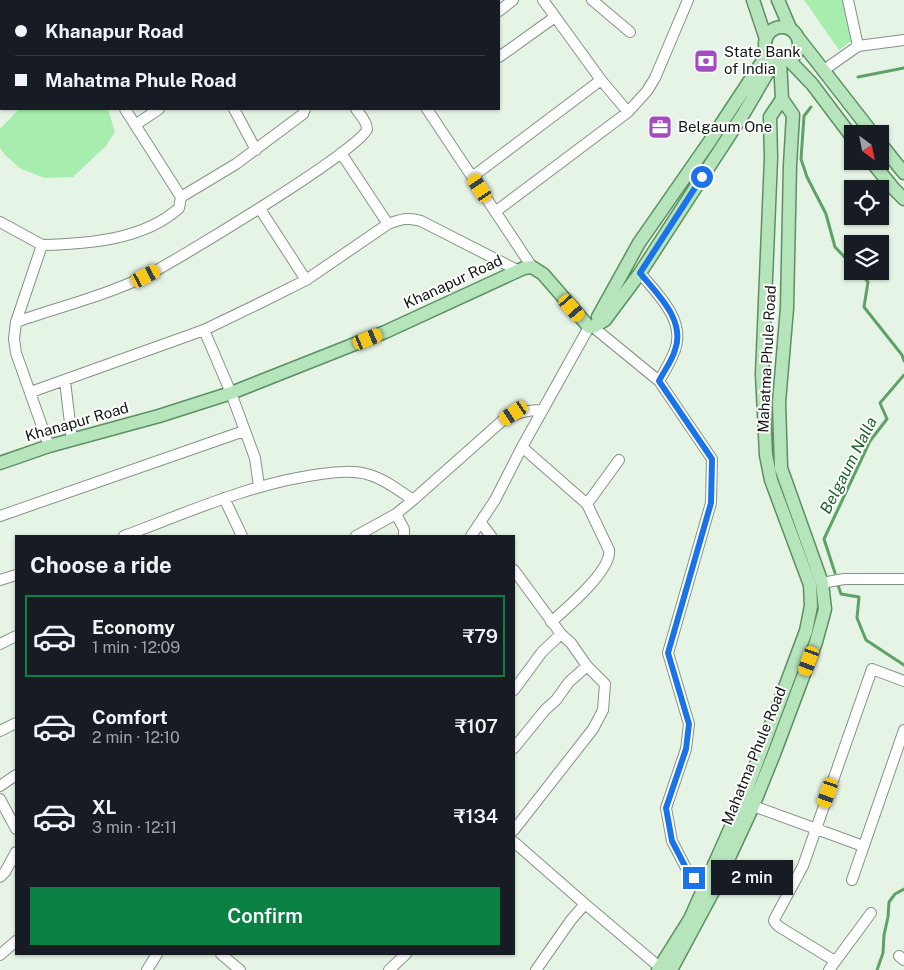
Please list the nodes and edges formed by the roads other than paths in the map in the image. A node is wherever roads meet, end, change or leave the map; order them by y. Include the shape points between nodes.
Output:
1 (282, 0) edge
2 (307, 0) edge
3 (513, 0) edge
4 (543, 0) edge
5 (688, 0) edge
6 (753, 0) edge
7 (778, 0) edge
8 (848, 0) edge
9 (596, 2) edge
10 (500, 10) edge
11 (555, 17) junction
12 (790, 28) junction
13 (630, 32) dead end
14 (766, 39) junction
15 (799, 39) junction
16 (904, 40) edge
17 (858, 46) junction
18 (500, 57) edge
19 (778, 59) junction
20 (824, 70) junction
21 (601, 80) junction
22 (782, 99) junction
23 (126, 110) edge
24 (158, 110) edge
25 (235, 110) edge
26 (304, 110) edge
27 (357, 110) edge
28 (428, 110) edge
29 (628, 112) junction
30 (135, 125) junction
31 (866, 125) edge
32 (844, 126) edge
33 (256, 150) junction
34 (341, 153) junction
35 (889, 154) edge
36 (878, 170) edge
37 (904, 173) edge
38 (472, 177) junction
39 (181, 197) junction
40 (904, 199) edge
41 (260, 209) junction
42 (495, 212) junction
43 (0, 222) edge
44 (388, 224) junction
45 (42, 245) junction
46 (532, 267) junction
47 (517, 270) junction
48 (640, 273) junction
49 (306, 280) junction
50 (16, 322) junction
51 (594, 326) junction
52 (204, 330) junction
53 (65, 381) junction
54 (659, 381) junction
55 (31, 392) junction
56 (231, 393) junction
57 (542, 410) junction
58 (244, 431) junction
59 (72, 440) junction
60 (49, 446) junction
61 (522, 447) junction
62 (619, 460) dead end
63 (0, 463) edge
64 (259, 486) junction
65 (224, 498) junction
66 (413, 500) junction
67 (587, 504) junction
68 (396, 514) junction
69 (0, 516) edge
70 (481, 522) junction
71 (127, 535) edge
72 (242, 535) edge
73 (358, 535) edge
74 (404, 535) edge
75 (472, 535) edge
76 (490, 535) edge
77 (515, 571) edge
78 (15, 574) edge
79 (904, 579) edge
80 (0, 580) edge
81 (822, 582) junction
82 (552, 622) junction
83 (561, 634) junction
84 (15, 636) edge
85 (0, 644) edge
86 (587, 666) junction
87 (904, 681) edge
88 (515, 689) edge
89 (15, 724) edge
90 (904, 730) edge
91 (0, 731) edge
92 (515, 747) edge
93 (15, 776) edge
94 (0, 786) edge
95 (0, 799) edge
96 (747, 804) junction
97 (4, 817) edge
98 (15, 828) edge
99 (816, 828) junction
100 (515, 829) edge
101 (515, 843) edge
102 (863, 846) junction
103 (15, 854) edge
104 (0, 877) edge
105 (852, 880) dead end
106 (707, 891) junction
107 (585, 904) junction
108 (871, 913) dead end
109 (15, 942) edge
110 (0, 954) edge
111 (156, 955) edge
112 (222, 955) edge
113 (405, 955) edge
114 (835, 961) junction
115 (663, 969) edge
116 (147, 970) edge
117 (240, 970) edge
118 (389, 970) edge
119 (536, 970) edge
120 (829, 970) edge

1 - 2 street
3 - 10 street
4 - 11 street
5 - 29 street via 655,78
6 - 14 main road
7 - 12 main road
8 - 17 street
9 - 13 street
11 - 18 street
11 - 21 street
12 - 14 main road via 775,28
12 - 15 main road
14 - 19 main road via 766,49
15 - 19 main road via 799,49 794,58
15 - 20 main road
16 - 17 street
17 - 20 street
19 - 22 main road
19 - 32 main road via 812,84
19 - 48 main road
19 - 51 main road via 710,141 639,243
20 - 31 main road
21 - 29 street
21 - 38 street
22 - 81 main road, Mahatma Phule Road via 793,115 787,308 779,402 781,468
22 - 96 main road, Mahatma Phule Road via 770,117 762,374 766,455 771,480 810,585 811,606 806,631
23 - 30 street
24 - 30 street
25 - 33 street
26 - 33 street via 300,117
27 - 34 street via 367,128
28 - 38 street
29 - 42 street
30 - 39 street
33 - 39 street
34 - 41 street
34 - 44 street
35 - 37 main road
36 - 40 main road
38 - 42 street
39 - 45 street via 179,208 174,213 131,234 95,241
41 - 49 street
41 - 50 street via 146,276
42 - 46 street
43 - 45 street
44 - 47 street via 404,218 421,221
44 - 49 street
45 - 50 street
46 - 47 main road, Khanapur Road
46 - 51 main road via 543,274
47 - 56 main road, Khanapur Road via 385,332
48 - 51 main road via 605,320
48 - 54 street via 674,316 678,328 676,349
49 - 52 street
50 - 55 street via 16,353
51 - 54 street
51 - 57 street
52 - 53 street
52 - 56 street
53 - 55 street
53 - 59 street
54 - 106 street via 712,459 711,503 668,653 689,724 686,749 666,808 672,841 686,868
55 - 60 street
56 - 58 street
56 - 59 main road, Khanapur Road
57 - 61 street
57 - 66 street via 514,413
58 - 64 street via 255,458
58 - 69 street
59 - 60 main road, Khanapur Road
60 - 63 main road, Khanapur Road
61 - 67 street
61 - 70 street
62 - 67 street
64 - 65 street
64 - 66 street via 347,472 370,475
65 - 71 street
65 - 72 street
66 - 68 street
67 - 82 street via 610,556 583,594
68 - 73 street
68 - 74 street
70 - 75 street
70 - 76 street
77 - 82 street
78 - 80 street
79 - 81 street
81 - 96 main road, Mahatma Phule Road via 825,609 821,626 774,754
82 - 83 street
83 - 86 street
83 - 88 street via 542,652
84 - 85 street
86 - 92 street via 569,682
86 - 100 street via 605,684 602,710 593,729
87 - 99 street via 872,669
89 - 91 street
90 - 102 street
93 - 94 street
95 - 97 street
96 - 99 street
96 - 106 main road, Mahatma Phule Road
97 - 98 street
99 - 102 street
99 - 114 street via 803,866 774,921
101 - 107 street
102 - 105 street
103 - 104 street
106 - 115 main road, Mahatma Phule Road
107 - 115 street
107 - 119 street
108 - 114 street
109 - 110 street
111 - 116 street
112 - 117 street
113 - 118 street
114 - 120 street

